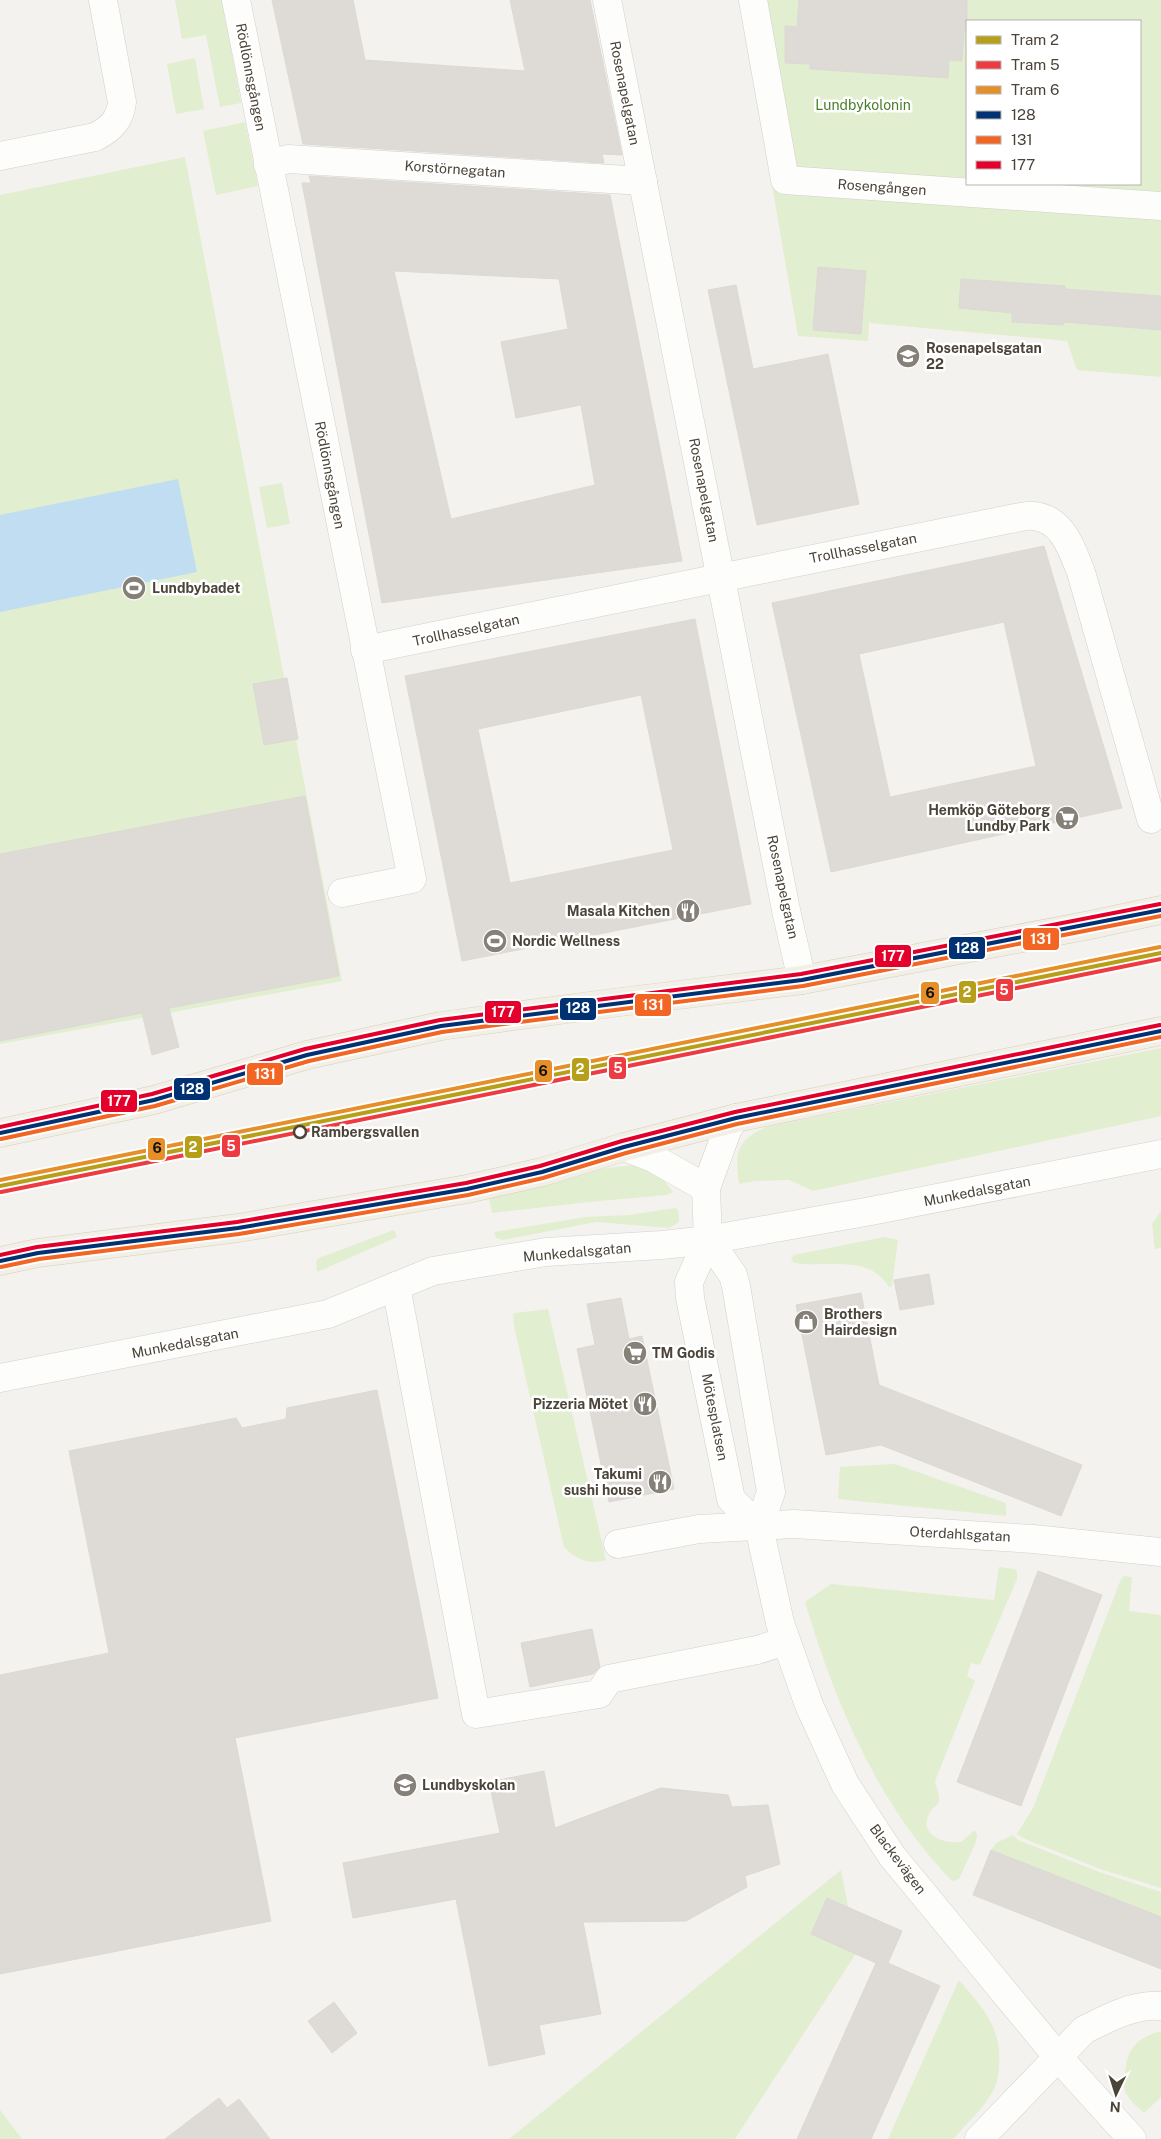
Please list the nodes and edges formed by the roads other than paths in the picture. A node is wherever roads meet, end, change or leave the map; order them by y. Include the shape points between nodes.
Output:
1 (103, 0) edge
2 (236, 0) edge
3 (607, 0) edge
4 (753, 0) edge
5 (0, 156) edge
6 (268, 165) junction
7 (643, 181) junction
8 (1161, 206) edge
9 (721, 576) junction
10 (366, 650) junction
11 (1150, 818) dead end
12 (342, 892) dead end
13 (1161, 910) edge
14 (802, 980) junction
15 (1161, 1031) edge
16 (736, 1118) junction
17 (0, 1133) edge
18 (624, 1147) junction
19 (1161, 1154) edge
20 (706, 1188) junction
21 (708, 1240) junction
22 (0, 1261) edge
23 (396, 1286) junction
24 (0, 1378) edge
25 (759, 1527) junction
26 (618, 1544) dead end
27 (1161, 1552) edge
28 (786, 1641) junction
29 (1161, 2006) edge
30 (1057, 2056) junction
31 (979, 2139) edge
32 (1132, 2139) edge

1 - 5 street via 122,102 116,121 108,131 95,137
2 - 6 street, Rödlönnsgången
3 - 7 street, Rosenapelgatan
4 - 8 street, Rosengången via 785,180
6 - 7 street, Korstörnegatan via 288,159
6 - 10 street, Rödlönnsgången
7 - 9 street, Rosenapelgatan
9 - 10 street, Trollhasselgatan
9 - 11 street, Trollhasselgatan via 1010,519 1034,516 1051,522 1067,539 1081,572
9 - 14 street, Rosenapelgatan
10 - 12 street, Rödlönnsgången via 412,879
13 - 14 main road
14 - 17 main road via 441,1026 307,1055 154,1100
15 - 16 main road
16 - 18 main road
16 - 20 street, Mötesplatsen via 728,1128
18 - 20 street via 653,1158
18 - 22 main road via 542,1172 467,1189 238,1228 38,1253
19 - 21 street, Munkedalsgatan
20 - 21 street, Mötesplatsen
21 - 23 street, Munkedalsgatan via 546,1252 433,1271
21 - 25 street via 734,1275 771,1492
21 - 25 street, Mötesplatsen via 689,1282 690,1298 731,1499
23 - 24 street, Munkedalsgatan via 328,1314
23 - 28 street via 476,1714 599,1694 609,1679 757,1650
25 - 26 street via 699,1529
25 - 27 street, Oterdahlsgatan via 794,1524 1003,1537
25 - 28 street, Blackevägen
28 - 30 street, Blackevägen via 809,1705 845,1784 892,1856
29 - 30 street via 1135,2009 1105,2019 1084,2030
30 - 31 street
30 - 32 street, Blackevägen

